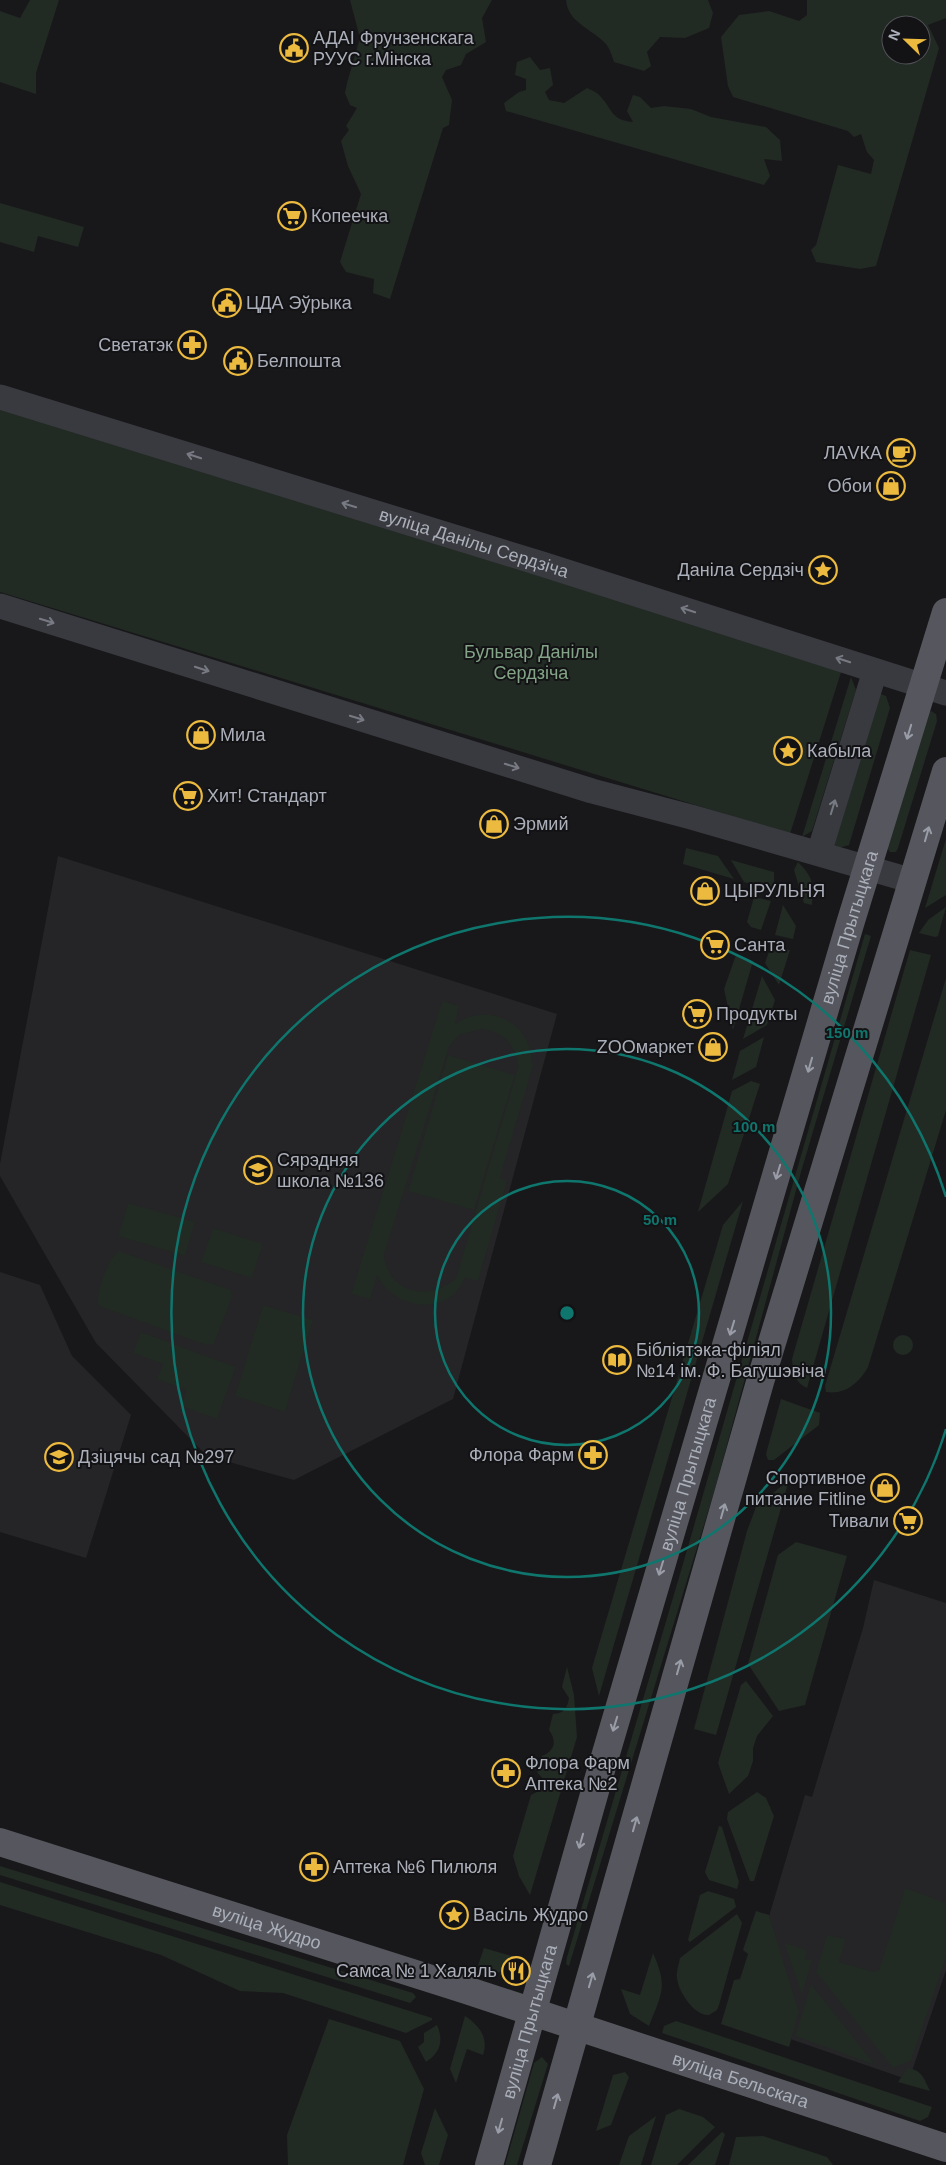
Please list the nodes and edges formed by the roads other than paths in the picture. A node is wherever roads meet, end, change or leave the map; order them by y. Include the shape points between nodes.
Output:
1 (0, 397) edge
2 (0, 606) edge
3 (946, 612) edge
4 (876, 671) junction
5 (934, 689) edge
6 (946, 771) edge
7 (819, 853) junction
8 (868, 867) junction
9 (913, 881) junction
10 (0, 1842) edge
11 (533, 2012) junction
12 (577, 2027) junction
13 (946, 2148) edge
14 (489, 2165) edge
15 (537, 2165) edge

4 -> 1 street, вуліца Данілы Сердзіча
2 -> 7 street via 592,791
3 - 5 main road, вуліца Прытыцкага
4 - 5 street, вуліца Данілы Сердзіча
7 -> 4 street
5 -> 8 main road, вуліца Прытыцкага
9 -> 6 main road
7 - 8 street
8 - 9 street
8 -> 11 main road, вуліца Прытыцкага via 602,1767
12 -> 9 main road via 757,1391
10 - 11 main road, вуліца Жудро
11 - 12 main road, вуліца Бельскага
11 -> 14 main road, вуліца Прытыцкага
12 - 13 main road, вуліца Бельскага
15 -> 12 main road

